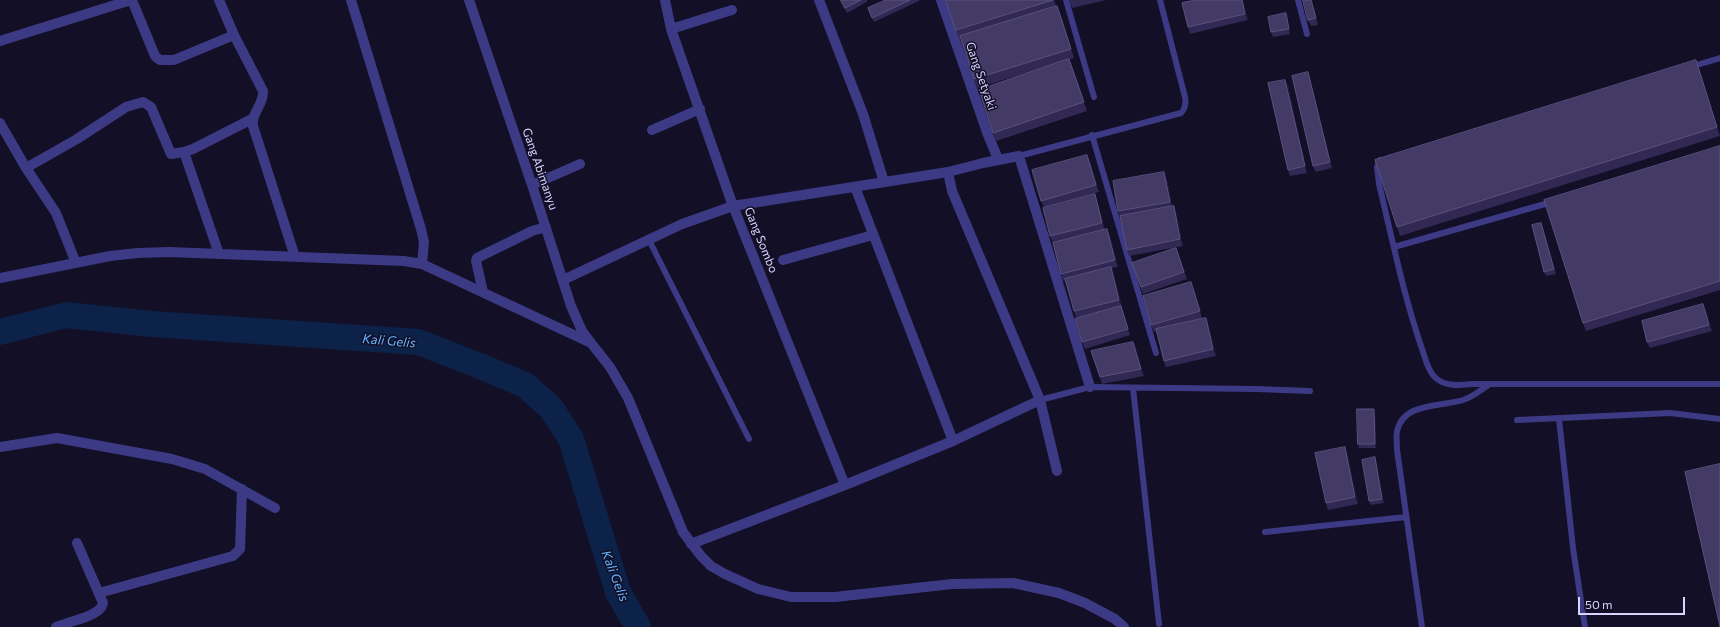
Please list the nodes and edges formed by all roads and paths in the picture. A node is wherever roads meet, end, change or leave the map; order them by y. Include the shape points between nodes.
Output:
1 (131, 0) edge
2 (219, 0) edge
3 (351, 0) edge
4 (469, 0) edge
5 (665, 0) edge
6 (819, 0) edge
7 (941, 0) edge
8 (1066, 0) edge
9 (1160, 0) edge
10 (1298, 0) edge
11 (732, 10) dead end
12 (671, 30) junction
13 (1306, 34) dead end
14 (234, 35) junction
15 (0, 41) edge
16 (1720, 58) edge
17 (1683, 69) edge
18 (1094, 96) dead end
19 (700, 109) junction
20 (252, 119) junction
21 (0, 123) edge
22 (652, 130) dead end
23 (1092, 135) junction
24 (184, 152) junction
25 (1019, 156) junction
26 (1383, 158) edge
27 (998, 159) junction
28 (580, 164) dead end
29 (26, 168) junction
30 (948, 172) junction
31 (884, 182) junction
32 (532, 185) junction
33 (855, 187) junction
34 (1556, 201) edge
35 (733, 206) junction
36 (546, 227) junction
37 (873, 235) junction
38 (649, 240) junction
39 (1394, 247) junction
40 (219, 254) junction
41 (295, 257) junction
42 (783, 260) dead end
43 (76, 263) junction
44 (422, 264) junction
45 (0, 278) edge
46 (563, 280) junction
47 (483, 292) junction
48 (590, 343) junction
49 (1156, 353) dead end
50 (1490, 384) junction
51 (1720, 384) edge
52 (1090, 387) junction
53 (1133, 388) junction
54 (1310, 391) dead end
55 (1040, 400) junction
56 (1559, 419) junction
57 (1720, 419) edge
58 (1517, 420) dead end
59 (749, 439) dead end
60 (953, 441) junction
61 (0, 447) edge
62 (1057, 471) dead end
63 (845, 485) junction
64 (242, 489) junction
65 (275, 508) dead end
66 (1406, 517) junction
67 (1265, 532) dead end
68 (77, 543) dead end
69 (691, 544) junction
70 (99, 594) junction
71 (1158, 624) dead end
72 (67, 625) edge
73 (56, 627) edge
74 (1124, 627) edge
75 (1422, 627) edge
76 (1585, 627) edge

1 - 14 street via 155,56 160,60 174,60
1 - 15 street
2 - 14 street
3 - 44 street via 421,230 424,242
4 - 32 street, Gang Abimanyu
5 - 12 street, Gang Sombo
6 - 31 street via 863,114
7 - 27 street, Gang Setyaki
8 - 18 lane
9 - 23 lane via 1186,105 1181,113
10 - 13 lane
11 - 12 street
12 - 19 street, Gang Sombo
14 - 20 street via 263,91 262,101
16 - 17 lane
19 - 22 street
19 - 35 street, Gang Sombo
20 - 24 street
20 - 41 street
21 - 29 street
23 - 25 lane
23 - 49 lane
24 - 29 street via 171,154 150,107 143,102 126,107 78,140
24 - 40 street
25 - 27 street
25 - 52 street
26 - 39 lane via 1377,168
27 - 30 street
28 - 32 street
29 - 43 street via 56,213
30 - 31 street
30 - 55 street via 952,191
31 - 33 street
32 - 36 street, Gang Abimanyu
33 - 35 street
33 - 37 street
34 - 39 lane
35 - 38 street via 682,224
35 - 63 street, Gang Sombo
36 - 46 street, Gang Abimanyu
36 - 47 street via 532,231 477,258
37 - 42 street
37 - 60 street
38 - 46 street
38 - 59 lane
39 - 50 lane via 1409,308 1432,374 1437,380 1445,383
40 - 41 street
40 - 43 street via 138,253
41 - 44 street via 404,261
43 - 45 street
44 - 47 street
46 - 48 street, Gang Abimanyu via 576,319
47 - 48 street
48 - 69 street, Gang Abimanyu via 610,367 628,398 676,517
50 - 51 lane
50 - 66 lane via 1464,400 1418,408 1403,419 1397,432 1396,450
52 - 53 lane
52 - 55 lane
53 - 54 lane
53 - 71 lane
55 - 60 street
55 - 62 street
56 - 57 lane via 1670,413
56 - 58 lane
56 - 76 lane via 1573,548
60 - 63 street
61 - 64 street via 65,439 172,459 204,469
63 - 69 street
64 - 65 street
64 - 70 street via 240,549 233,556
66 - 67 lane
66 - 75 lane
68 - 70 street
69 - 74 street, Gang Abimanyu via 711,566 725,574 758,590 791,597 835,597 952,584 1013,583 1059,593 1085,603 1115,619
70 - 72 street via 103,603 100,609
72 - 73 street

